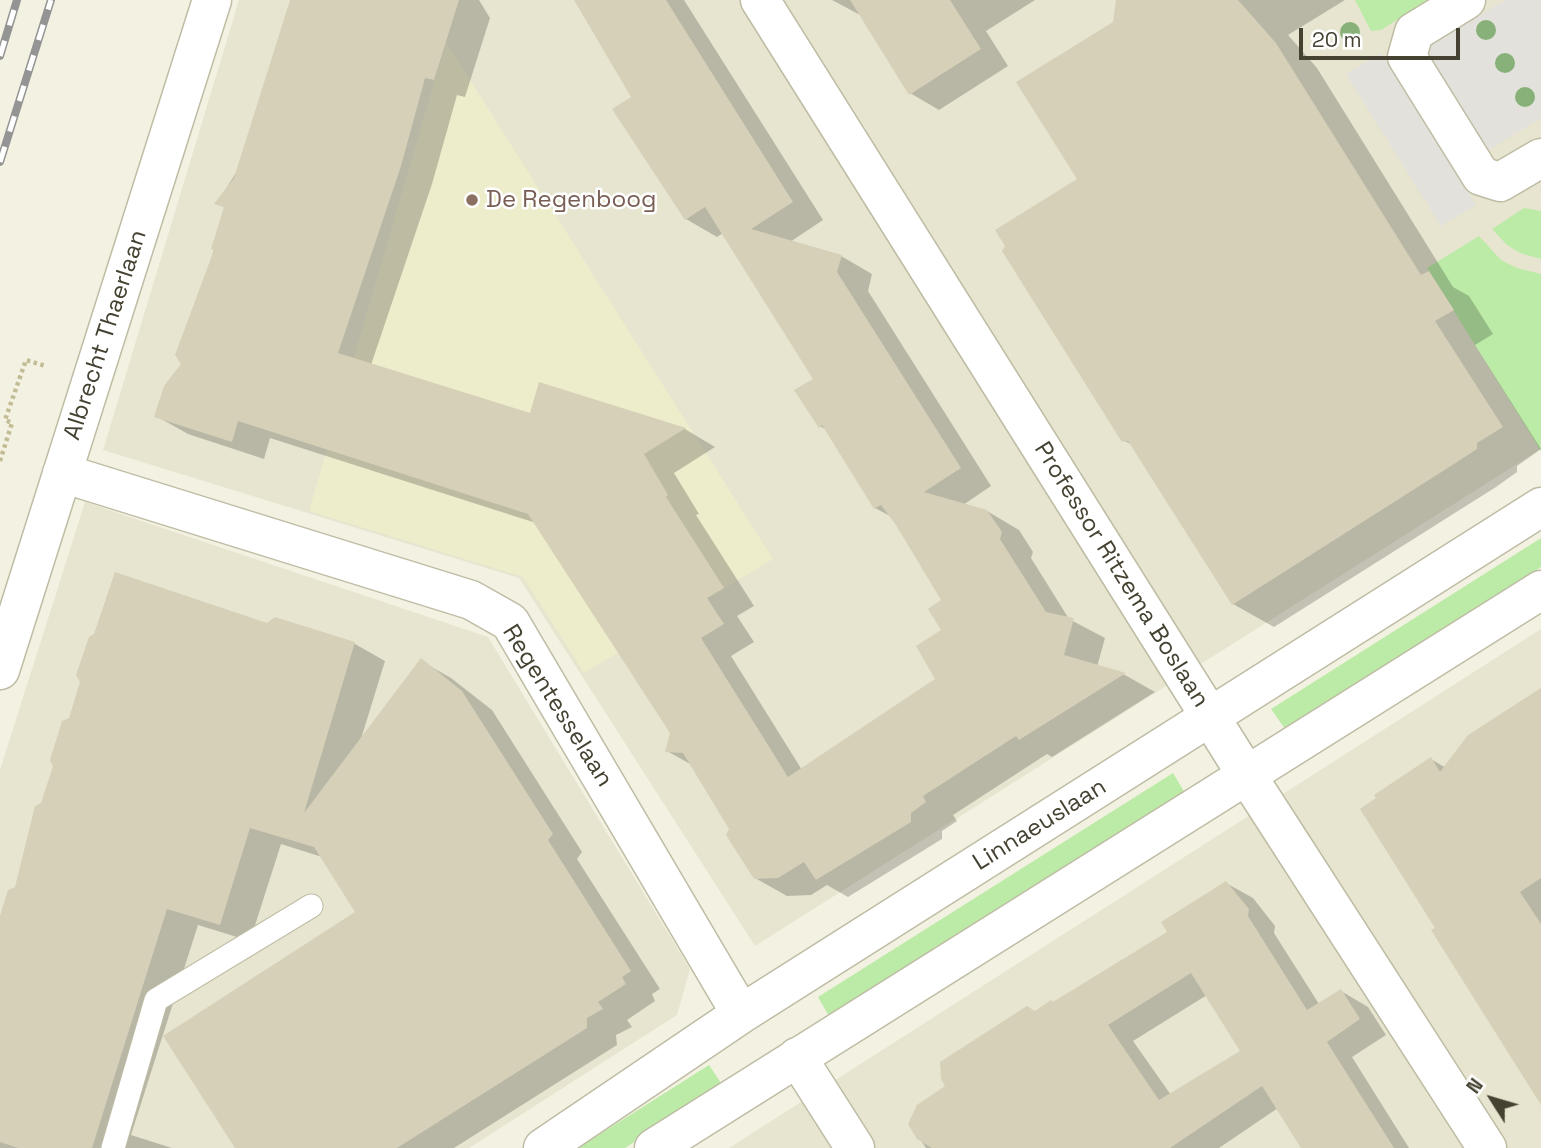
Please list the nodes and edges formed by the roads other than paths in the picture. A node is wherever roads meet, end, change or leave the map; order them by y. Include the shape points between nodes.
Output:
1 (212, 0) edge
2 (760, 0) edge
3 (1466, 0) edge
4 (1541, 158) edge
5 (62, 473) junction
6 (1541, 507) edge
7 (1541, 590) edge
8 (0, 670) edge
9 (1210, 717) junction
10 (1246, 774) junction
11 (311, 906) dead end
12 (741, 1014) junction
13 (797, 1057) junction
14 (113, 1148) edge
15 (543, 1148) edge
16 (654, 1148) edge
17 (855, 1148) edge
18 (1487, 1148) edge

1 - 5 street, Albrecht Thaerlaan
2 - 9 street, Professor Ritzema Boslaan
3 - 4 street via 1414,32 1407,57 1481,176 1500,182
5 - 8 street, Albrecht Thaerlaan
5 - 12 street, Regentesselaan via 471,600 510,622
6 - 9 street, Linnaeuslaan
7 - 10 street
9 - 10 street, Professor Ritzema Boslaan
9 - 12 street, Linnaeuslaan
10 - 13 street
10 - 18 street, Professor Ritzema Boslaan
11 - 14 lane via 156,1000
12 - 15 street, Linnaeuslaan
13 - 16 street
13 - 17 street

